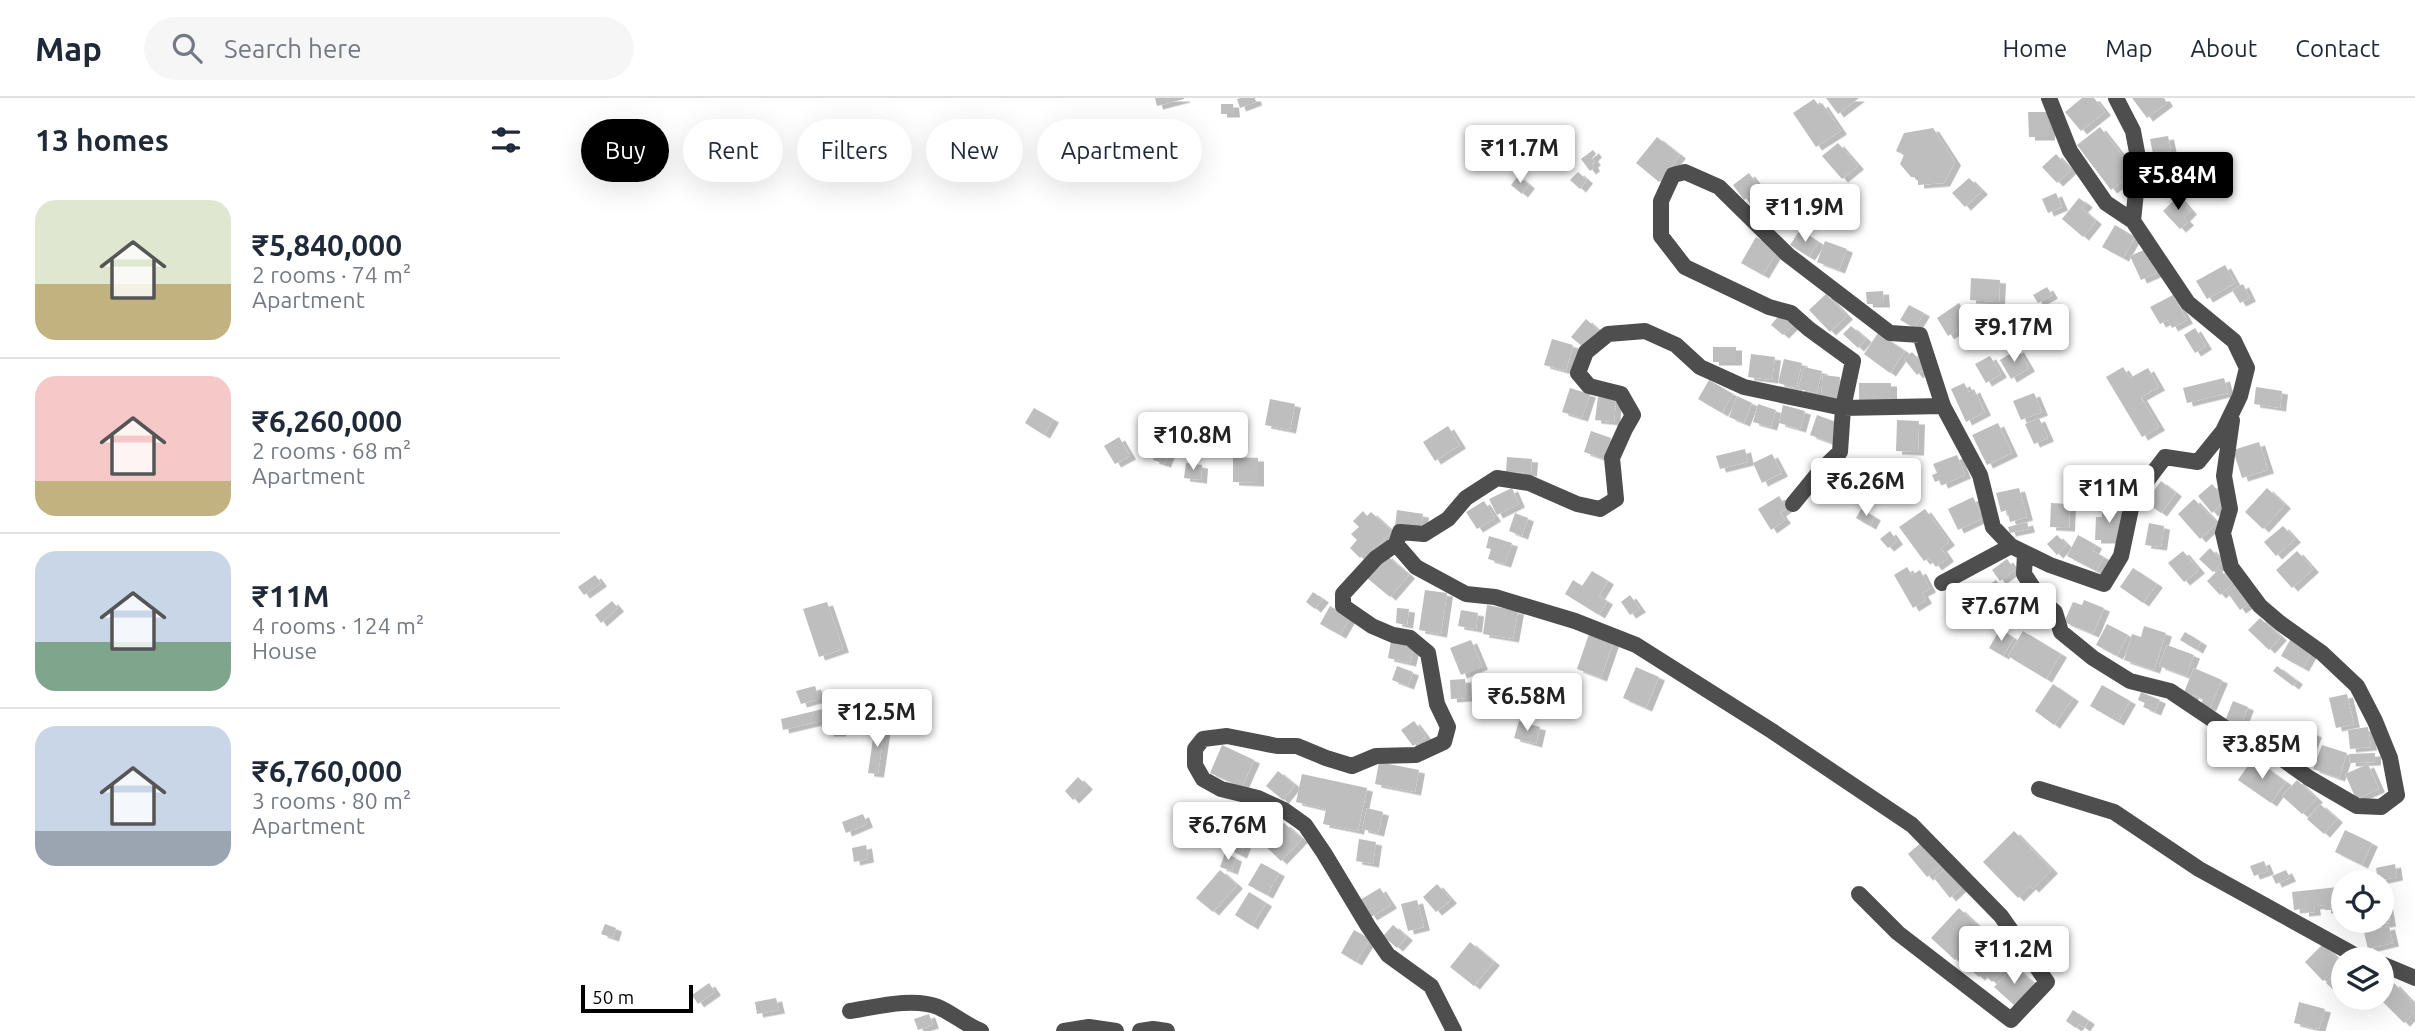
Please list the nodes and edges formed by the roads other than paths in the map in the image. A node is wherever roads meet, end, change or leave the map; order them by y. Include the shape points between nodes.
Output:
1 (2049, 98) edge
2 (2116, 98) edge
3 (2133, 221) junction
4 (1943, 406) junction
5 (1843, 408) junction
6 (2234, 408) junction
7 (1793, 504) dead end
8 (1396, 544) junction
9 (2018, 549) junction
10 (1942, 583) dead end
11 (2039, 789) dead end
12 (1859, 894) dead end
13 (2340, 947) edge
14 (2394, 969) edge
15 (2415, 978) edge
16 (850, 1011) dead end
17 (981, 1031) edge
18 (1064, 1031) edge
19 (1116, 1031) edge
20 (1140, 1031) edge
21 (1167, 1031) edge
22 (1454, 1031) edge

1 - 3 street via 2070,151 2106,203
2 - 3 street via 2133,131 2139,163
3 - 6 street via 2188,303 2234,341 2247,368
4 - 5 street
4 - 5 street via 1920,335 1890,333 1788,255 1718,187 1685,172 1673,175 1661,201 1661,236 1685,267 1791,313 1853,361
4 - 9 street via 1980,475 1993,527
5 - 7 street via 1840,452
5 - 8 street via 1745,387 1700,367 1676,345 1645,331 1608,334 1586,352 1578,373 1589,386 1621,394 1633,415 1612,458 1616,499 1600,509 1529,483 1497,478 1466,498 1448,519 1424,534 1400,533
6 - 9 street via 2199,462 2165,457 2133,499 2121,556 2104,584
6 - 9 street via 2224,476 2230,509 2223,533 2231,568 2260,606 2357,686 2390,758 2397,795 2381,807 2357,806 2170,691 2130,681 2093,658 2061,632 2054,612 2024,575
8 - 12 street via 1416,567 1466,594 1495,597 1636,645 1912,825 2001,916 2046,982 2011,1020 1898,933
8 - 22 street via 1360,573 1343,594 1343,606 1373,626 1409,638 1427,653 1437,704 1448,727 1444,742 1416,755 1376,757 1352,766 1297,746 1227,736 1203,739 1195,749 1195,765 1203,779 1221,789 1258,798 1305,825 1388,955 1432,986
9 - 10 street
11 - 13 street via 2114,811 2199,869
14 - 15 street
16 - 17 street via 905,1003 937,1007
18 - 19 street via 1089,1027
20 - 21 street

